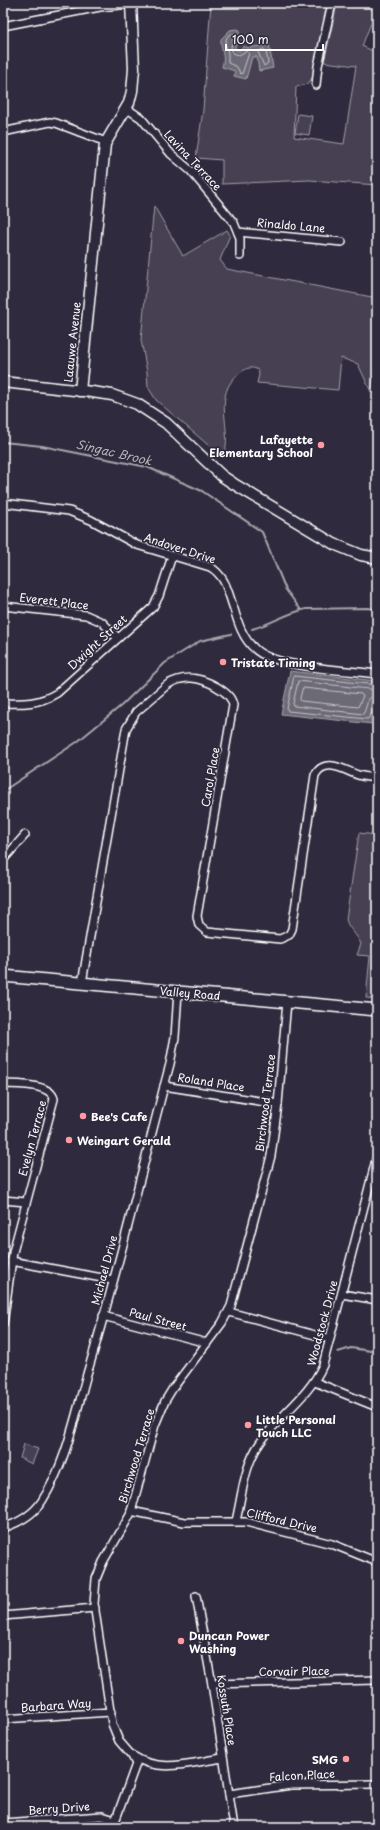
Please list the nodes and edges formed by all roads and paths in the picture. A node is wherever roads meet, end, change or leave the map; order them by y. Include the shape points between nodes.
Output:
1 (332, 3) edge
2 (131, 4) edge
3 (3, 26) edge
4 (316, 85) dead end
5 (126, 108) junction
6 (3, 132) edge
7 (106, 142) junction
8 (238, 232) junction
9 (342, 242) dead end
10 (240, 256) dead end
11 (3, 382) edge
12 (80, 391) junction
13 (3, 503) edge
14 (172, 556) junction
15 (377, 558) edge
16 (3, 606) edge
17 (118, 638) junction
18 (377, 674) edge
19 (3, 703) edge
20 (377, 778) edge
21 (24, 835) dead end
22 (3, 860) edge
23 (3, 976) edge
24 (82, 983) junction
25 (178, 992) junction
26 (287, 1002) junction
27 (377, 1010) edge
28 (3, 1084) edge
29 (164, 1086) junction
30 (278, 1104) junction
31 (377, 1156) edge
32 (3, 1200) edge
33 (26, 1202) junction
34 (11, 1261) junction
35 (113, 1280) junction
36 (342, 1294) junction
37 (377, 1300) edge
38 (229, 1312) junction
39 (104, 1316) junction
40 (3, 1324) edge
41 (330, 1339) junction
42 (207, 1343) junction
43 (315, 1382) junction
44 (377, 1407) edge
45 (131, 1511) junction
46 (236, 1521) junction
47 (3, 1528) edge
48 (377, 1562) edge
49 (196, 1596) dead end
50 (95, 1608) junction
51 (3, 1616) edge
52 (377, 1680) edge
53 (212, 1684) junction
54 (111, 1712) junction
55 (3, 1720) edge
56 (132, 1756) junction
57 (223, 1758) junction
58 (377, 1784) edge
59 (229, 1794) junction
60 (3, 1823) edge
61 (114, 1823) edge
62 (234, 1827) edge

1 - 4 street
2 - 3 street via 100,7
2 - 5 street, Laauwe Avenue via 134,69 132,91
5 - 7 street, Laauwe Avenue
5 - 8 street, Lavina Terrace via 141,118 191,172 234,223
6 - 7 street via 56,123
7 - 12 street, Laauwe Avenue
8 - 9 street, Rinaldo Lane
8 - 10 street, Lavina Terrace
11 - 12 street
12 - 15 street, Laauwe Avenue via 112,395 137,404 166,423 222,476 239,488 334,544 361,555
13 - 14 street, Andover Drive via 69,511 137,545
14 - 17 street, Dwight Street via 153,607
14 - 18 street, Andover Drive via 210,568 221,575 244,636 254,649 266,657 284,663
16 - 17 street, Everett Place via 86,615 102,622
17 - 19 street, Dwight Street via 50,698 32,703
20 - 24 street, Carol Place via 360,776 331,765 317,771 289,935 280,939 208,932 199,925 197,916 233,705 227,693 202,679 186,678 172,681 136,712 126,729
21 - 22 street
23 - 24 main road, Valley Road
24 - 25 main road, Valley Road
25 - 26 main road, Valley Road
25 - 29 street, Michael Drive via 173,1048
26 - 27 main road, Valley Road
26 - 30 street, Birchwood Terrace
28 - 33 street, Evelyn Terrace via 47,1089 54,1099
29 - 30 street, Roland Place
29 - 35 street, Michael Drive
30 - 38 street, Birchwood Terrace via 271,1156
31 - 36 street, Woodstock Drive
32 - 33 street
33 - 34 street, Evelyn Terrace
34 - 35 street
34 - 40 street, Evelyn Terrace
35 - 39 street, Michael Drive
36 - 37 street
36 - 41 street, Woodstock Drive
38 - 41 street
38 - 42 street, Birchwood Terrace
39 - 42 street, Paul Street
39 - 47 street, Michael Drive via 66,1449 53,1478 36,1509 21,1521
41 - 43 street, Woodstock Drive
42 - 45 street, Birchwood Terrace via 160,1410
43 - 44 street
43 - 46 street, Woodstock Drive via 259,1444 250,1462
45 - 46 street, Clifford Drive via 184,1522
45 - 50 street, Birchwood Terrace via 100,1569 94,1590
46 - 48 street, Clifford Drive via 316,1539
49 - 53 street, Kossuth Place
50 - 51 street
50 - 54 street, Birchwood Terrace
52 - 53 street, Corvair Place
53 - 57 street, Kossuth Place
54 - 55 street, Barbara Way
54 - 56 street, Birchwood Terrace via 115,1732
56 - 57 street via 147,1763 164,1766
56 - 61 street via 136,1767
57 - 59 street, Kossuth Place
58 - 59 street, Falcon Place via 291,1785
59 - 62 street, Kossuth Place
60 - 61 street, Berry Drive via 102,1816

